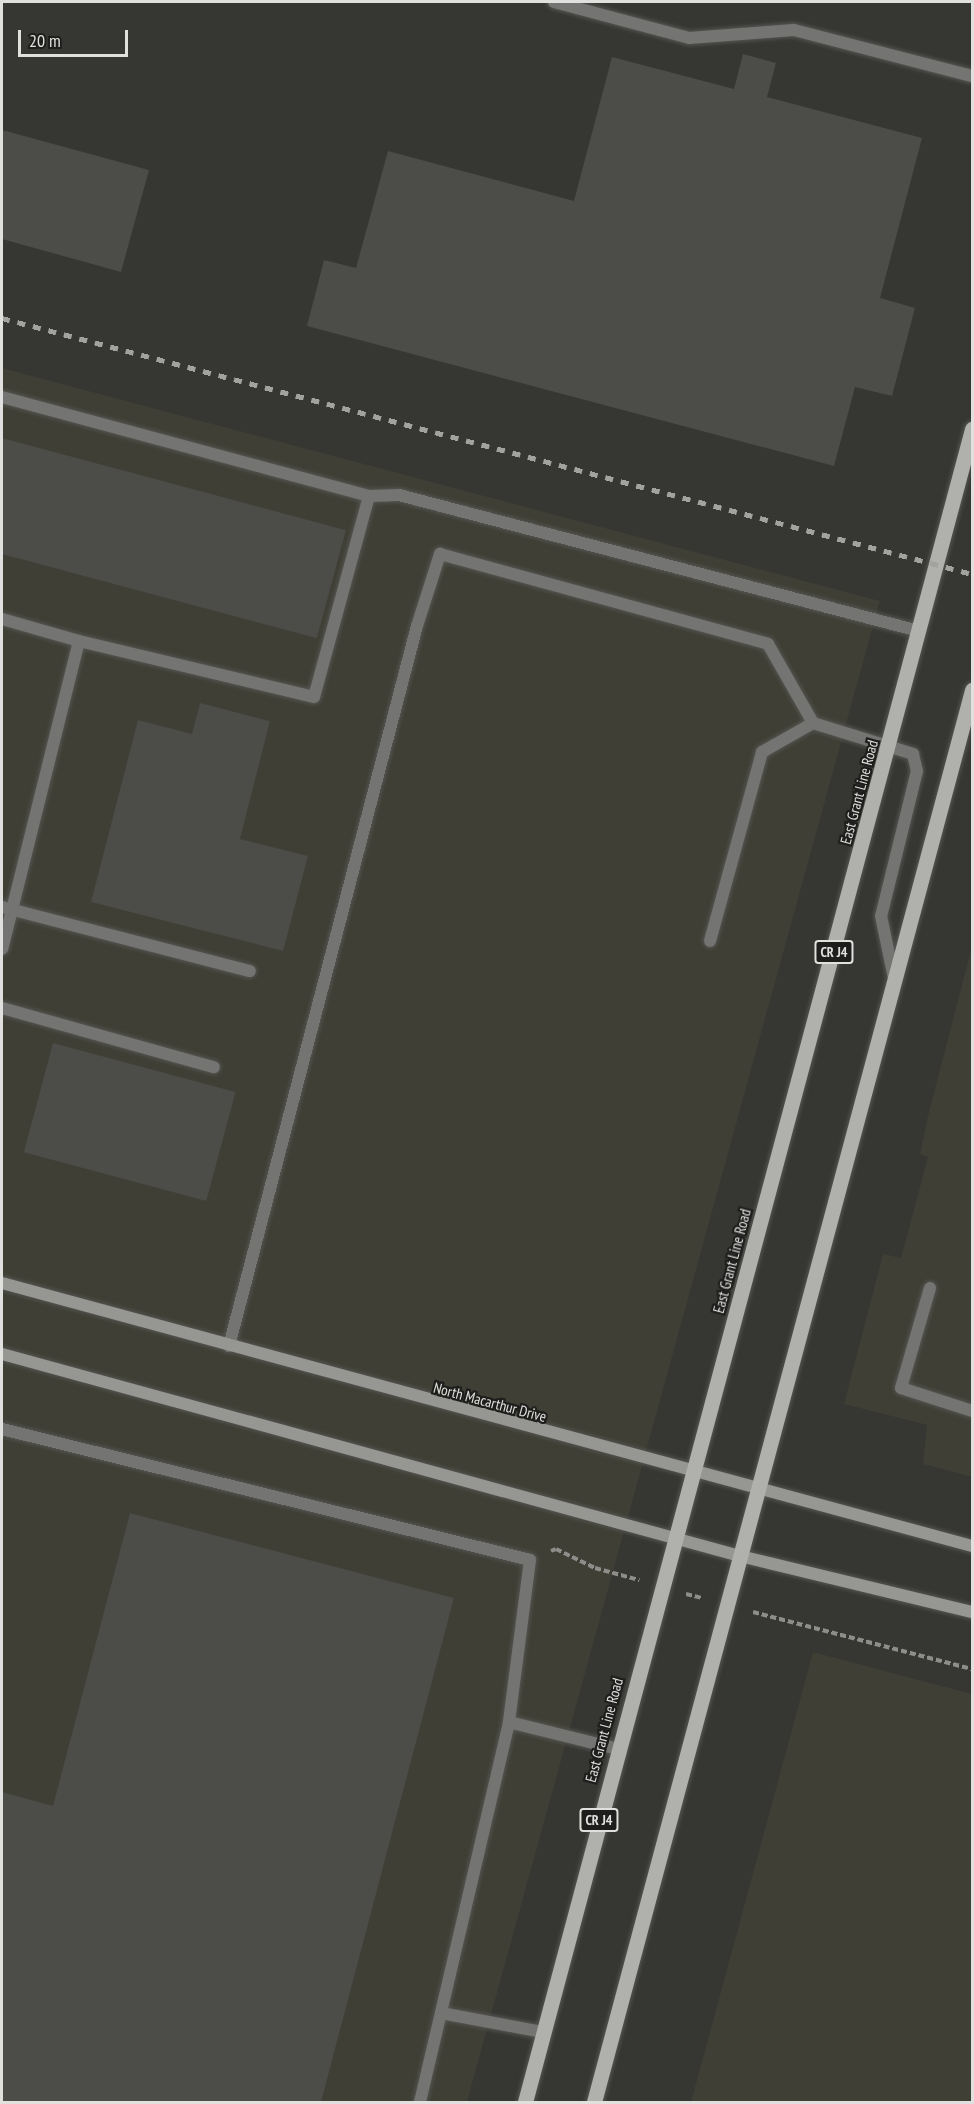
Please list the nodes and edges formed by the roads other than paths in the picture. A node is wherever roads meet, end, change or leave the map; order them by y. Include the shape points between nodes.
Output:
1 (554, 2) edge
2 (972, 76) edge
3 (2, 397) edge
4 (972, 429) edge
5 (369, 496) junction
6 (2, 619) edge
7 (919, 631) junction
8 (79, 641) junction
9 (972, 690) edge
10 (813, 723) junction
11 (890, 744) junction
12 (6, 908) edge
13 (710, 941) dead end
14 (2, 949) edge
15 (249, 971) dead end
16 (894, 978) junction
17 (2, 1008) edge
18 (214, 1067) dead end
19 (2, 1283) edge
20 (930, 1288) dead end
21 (230, 1346) junction
22 (2, 1354) edge
23 (972, 1411) edge
24 (2, 1429) edge
25 (691, 1473) junction
26 (758, 1491) junction
27 (674, 1538) junction
28 (972, 1546) edge
29 (740, 1556) junction
30 (972, 1612) edge
31 (508, 1722) junction
32 (618, 1749) junction
33 (441, 2013) junction
34 (543, 2032) junction
35 (420, 2103) edge
36 (525, 2103) edge
37 (594, 2103) edge

1 - 2 lane via 689,38 794,30
3 - 5 lane
4 - 7 main road, East Grant Line Road / CR J4
5 - 7 lane via 399,495
5 - 8 lane via 314,697
6 - 8 lane
7 - 11 main road, East Grant Line Road / CR J4
8 - 12 lane
9 - 16 main road
10 - 11 lane
10 - 13 lane via 762,752
10 - 21 lane via 768,644 440,554 417,626
11 - 16 lane via 913,754 917,771 881,916
11 - 25 main road, East Grant Line Road / CR J4
12 - 14 lane
12 - 15 lane
16 - 26 main road via 782,1413
17 - 18 lane
19 - 21 main road, North Macarthur Drive
20 - 23 lane via 901,1388
21 - 25 main road, North Macarthur Drive
22 - 27 main road
24 - 31 lane via 530,1560
25 - 26 main road, North Macarthur Drive
25 - 27 main road, East Grant Line Road / CR J4
26 - 28 main road, North Macarthur Drive
26 - 29 main road
27 - 29 main road
27 - 32 main road, East Grant Line Road / CR J4
29 - 30 main road
29 - 37 main road
31 - 32 lane
31 - 33 lane
32 - 34 main road, East Grant Line Road / CR J4
33 - 34 lane
33 - 35 lane
34 - 36 main road, East Grant Line Road / CR J4

